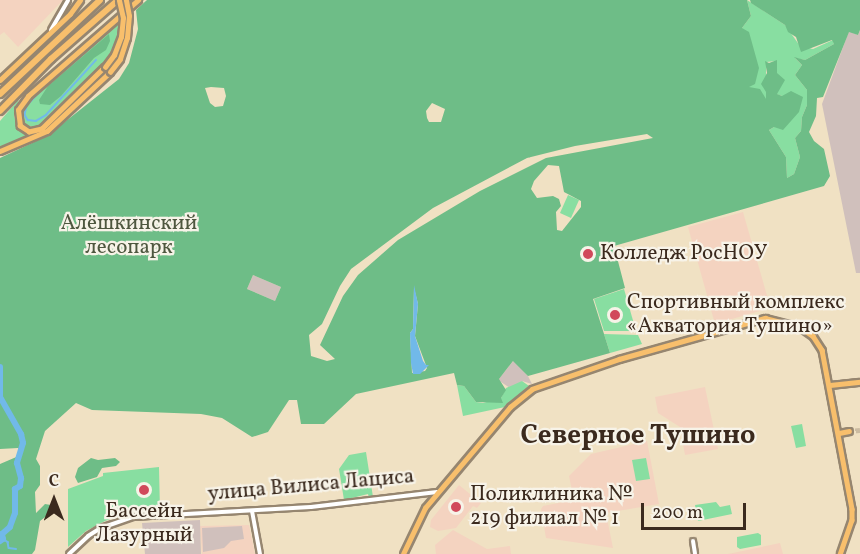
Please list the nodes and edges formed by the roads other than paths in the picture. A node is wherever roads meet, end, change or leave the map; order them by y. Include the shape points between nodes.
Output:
1 (68, 0) edge
2 (100, 0) edge
3 (118, 0) edge
4 (126, 0) edge
5 (138, 0) edge
6 (79, 1) edge
7 (50, 31) junction
8 (0, 80) edge
9 (0, 94) edge
10 (0, 111) edge
11 (37, 134) junction
12 (0, 151) edge
13 (860, 382) edge
14 (830, 385) junction
15 (849, 431) tunnel mouth
16 (838, 433) junction
17 (437, 492) junction
18 (252, 511) junction
19 (693, 541) dead end
20 (69, 554) edge
21 (260, 554) edge
22 (403, 554) edge
23 (695, 554) edge
24 (840, 554) edge

1 - 7 street
2 - 9 highway
3 - 10 highway
3 - 11 main road, bridge via 123,18 114,56
4 - 11 main road, bridge via 127,38 120,59
5 - 11 main road via 23,102 17,114 18,123
6 - 7 main road
7 - 8 main road
11 - 12 main road
13 - 14 main road
14 - 16 main road, улица Вилиса Лациса
14 - 17 main road, улица Вилиса Лациса via 821,346 800,327 765,318 719,329 532,389 510,407
15 - 16 main road
16 - 24 main road, улица Вилиса Лациса via 853,512
17 - 18 street, улица Вилиса Лациса
17 - 22 main road via 421,513
18 - 20 street, улица Вилиса Лациса via 133,517 101,528
18 - 21 street
19 - 23 street

